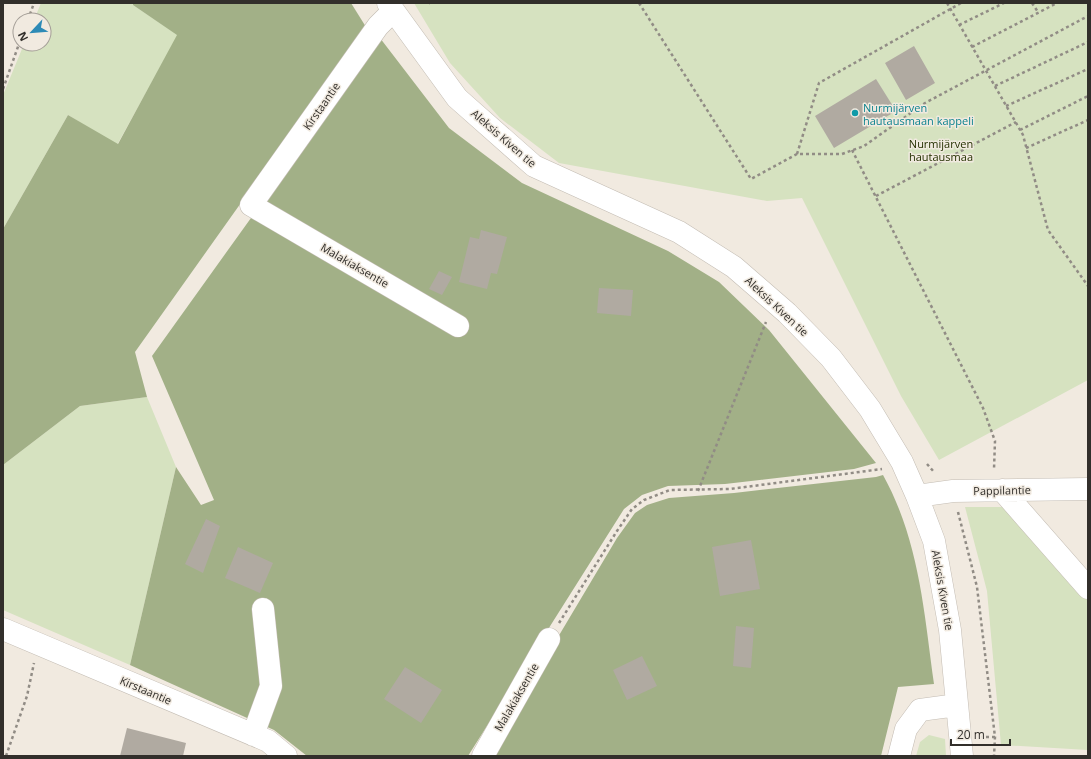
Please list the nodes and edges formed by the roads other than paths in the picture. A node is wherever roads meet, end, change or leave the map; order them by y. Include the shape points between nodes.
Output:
1 (391, 7) edge
2 (251, 205) joint
3 (458, 326) dead end
4 (998, 490) junction
5 (1088, 490) edge
6 (917, 496) junction
7 (1088, 588) edge
8 (263, 609) dead end
9 (3, 629) edge
10 (549, 639) road end
11 (957, 705) junction
12 (253, 735) junction
13 (286, 756) edge
14 (483, 756) edge
15 (899, 756) edge
16 (962, 756) edge

1 - 2 street, Kirstaantie
1 - 6 street, Aleksis Kiven tie via 457,98 534,166 679,232 734,267 788,314 835,363 870,409 894,465
2 - 3 street, Malakiaksentie
4 - 5 street, Pappilantie
4 - 6 street, Pappilantie
4 - 7 street
6 - 11 street, Aleksis Kiven tie via 934,541 950,630
8 - 12 street via 271,686
9 - 12 street, Kirstaantie
10 - 14 street, Malakiaksentie
11 - 15 street via 920,710 906,729
11 - 16 street, Aleksis Kiven tie
12 - 13 street, Kirstaantie via 268,741

